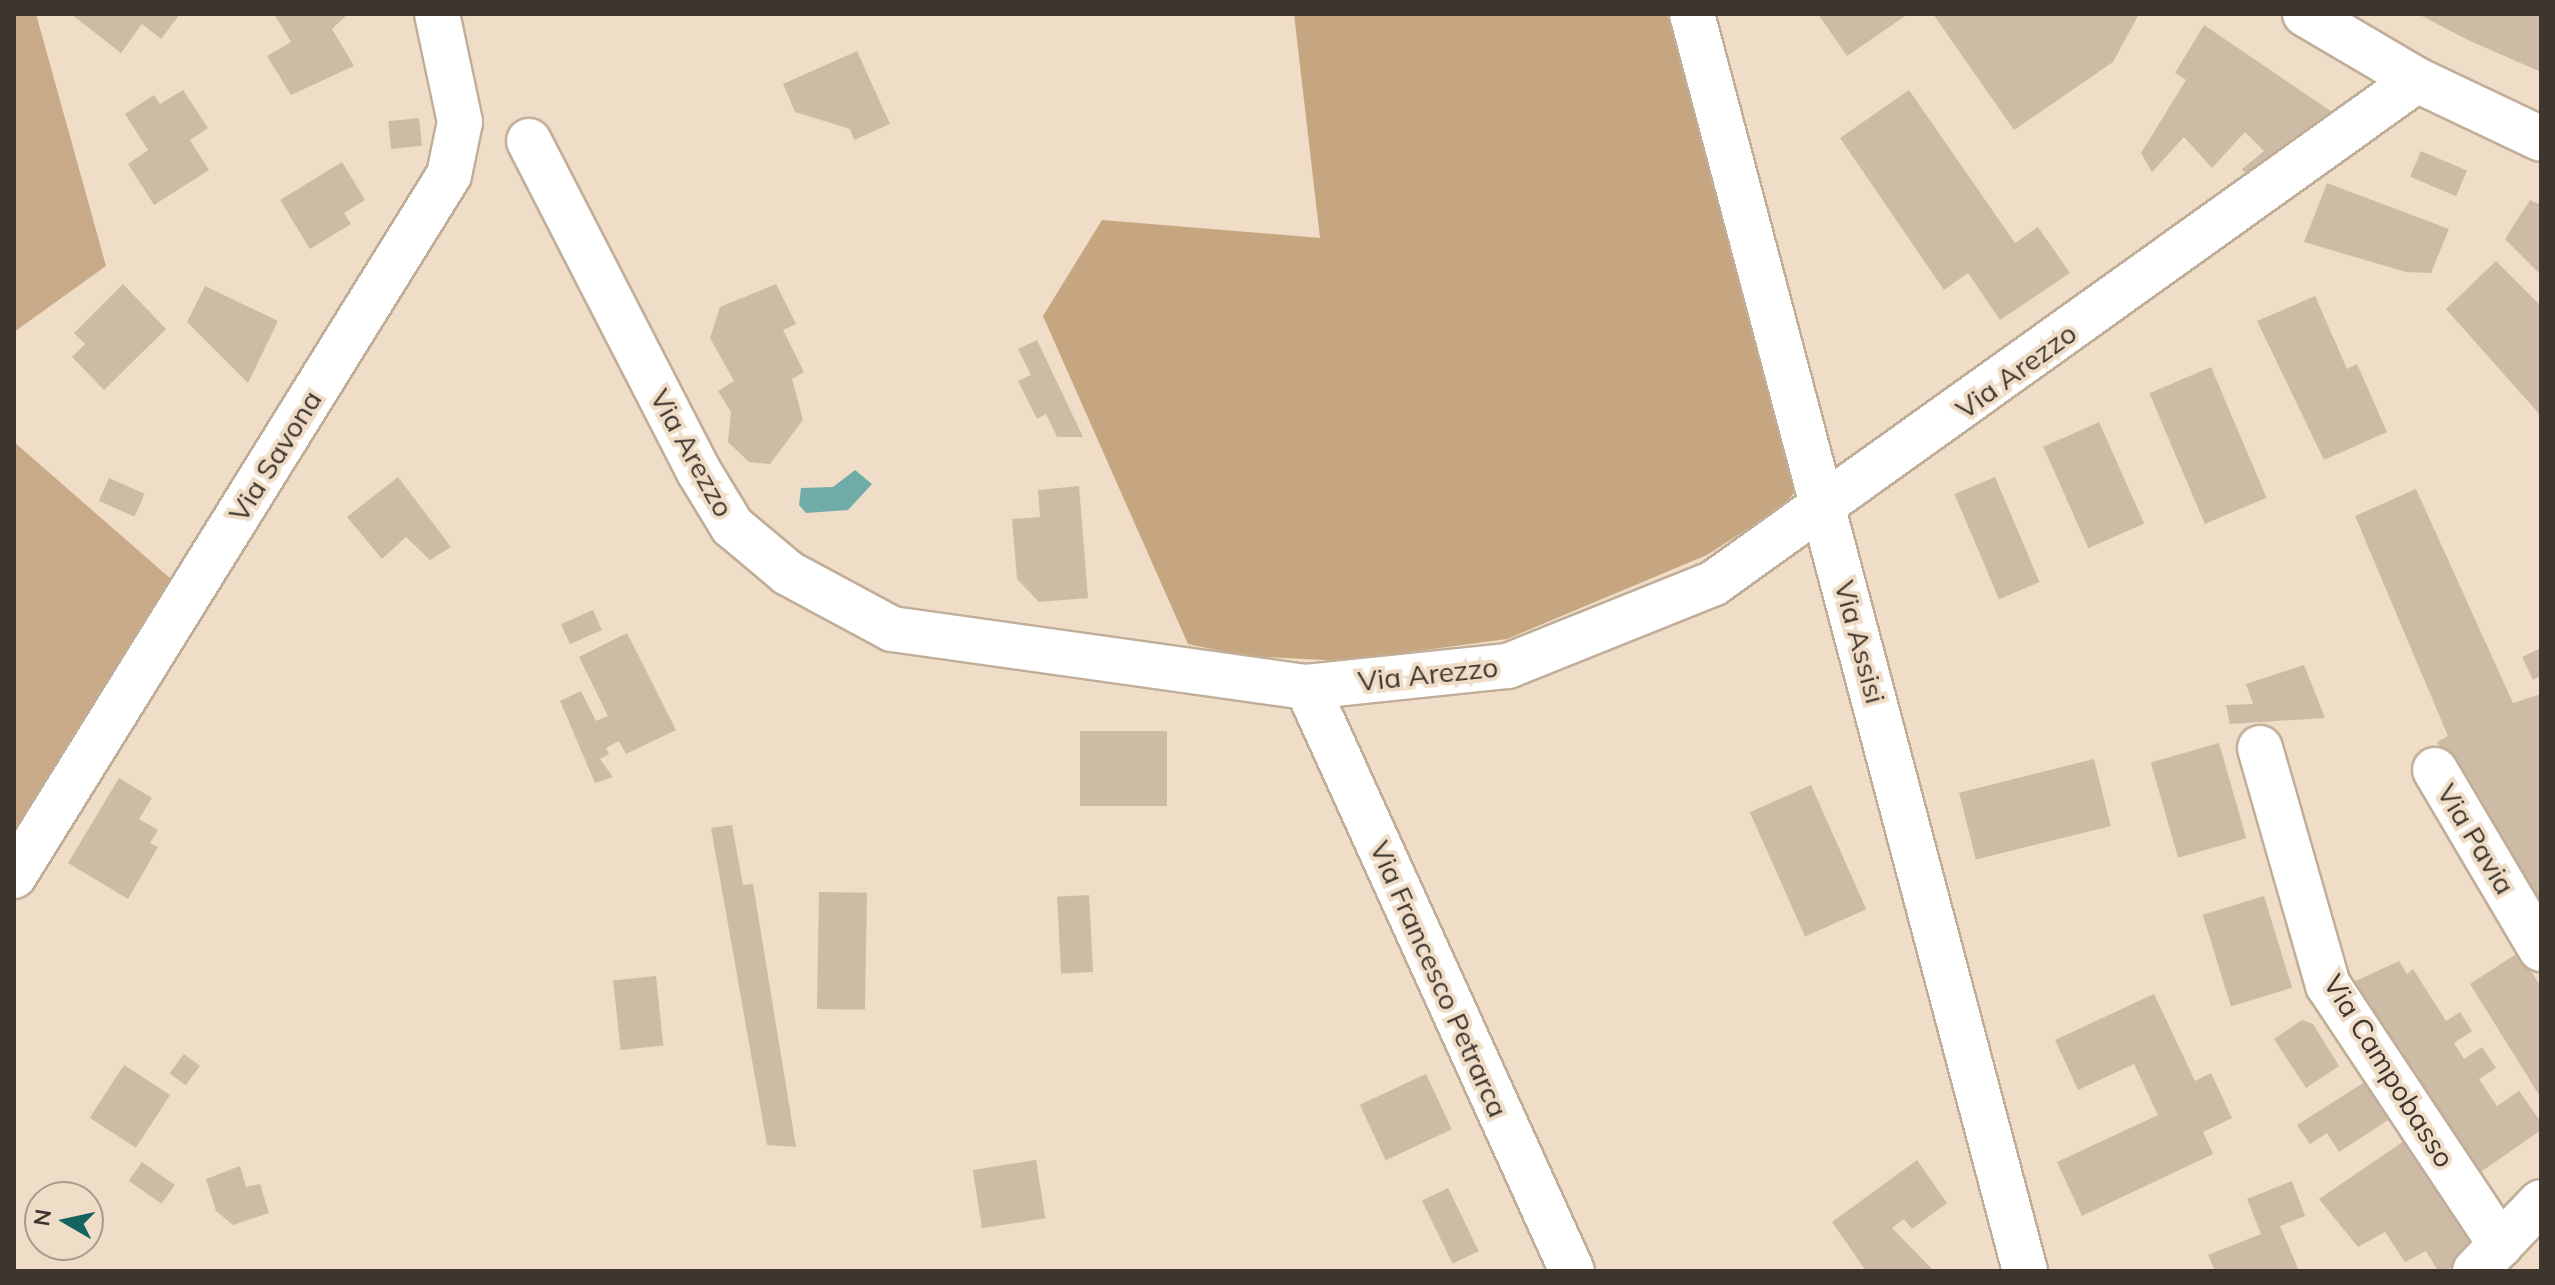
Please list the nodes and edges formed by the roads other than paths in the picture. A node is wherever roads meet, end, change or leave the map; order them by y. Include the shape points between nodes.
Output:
1 (437, 14) edge
2 (1692, 14) edge
3 (2305, 14) edge
4 (2417, 80) junction
5 (2541, 139) edge
6 (529, 141) dead end
7 (1825, 509) junction
8 (1307, 687) junction
9 (2260, 748) dead end
10 (2435, 770) dead end
11 (14, 876) edge
12 (2541, 949) edge
13 (2541, 1202) edge
14 (2488, 1258) edge
15 (1572, 1271) edge
16 (2025, 1271) edge

1 - 11 street, Via Savona via 460,122 449,175
2 - 7 street, Via Assisi
3 - 4 street
4 - 5 street
4 - 7 street, Via Arezzo
6 - 8 street, Via Arezzo via 698,470 732,526 788,573 892,629
7 - 8 street, Via Arezzo via 1714,583 1508,666
7 - 16 street, Via Assisi
8 - 15 street, Via Francesco Petrarca
9 - 14 street, Via Campobasso via 2328,985
10 - 12 street, Via Pavia
13 - 14 street

